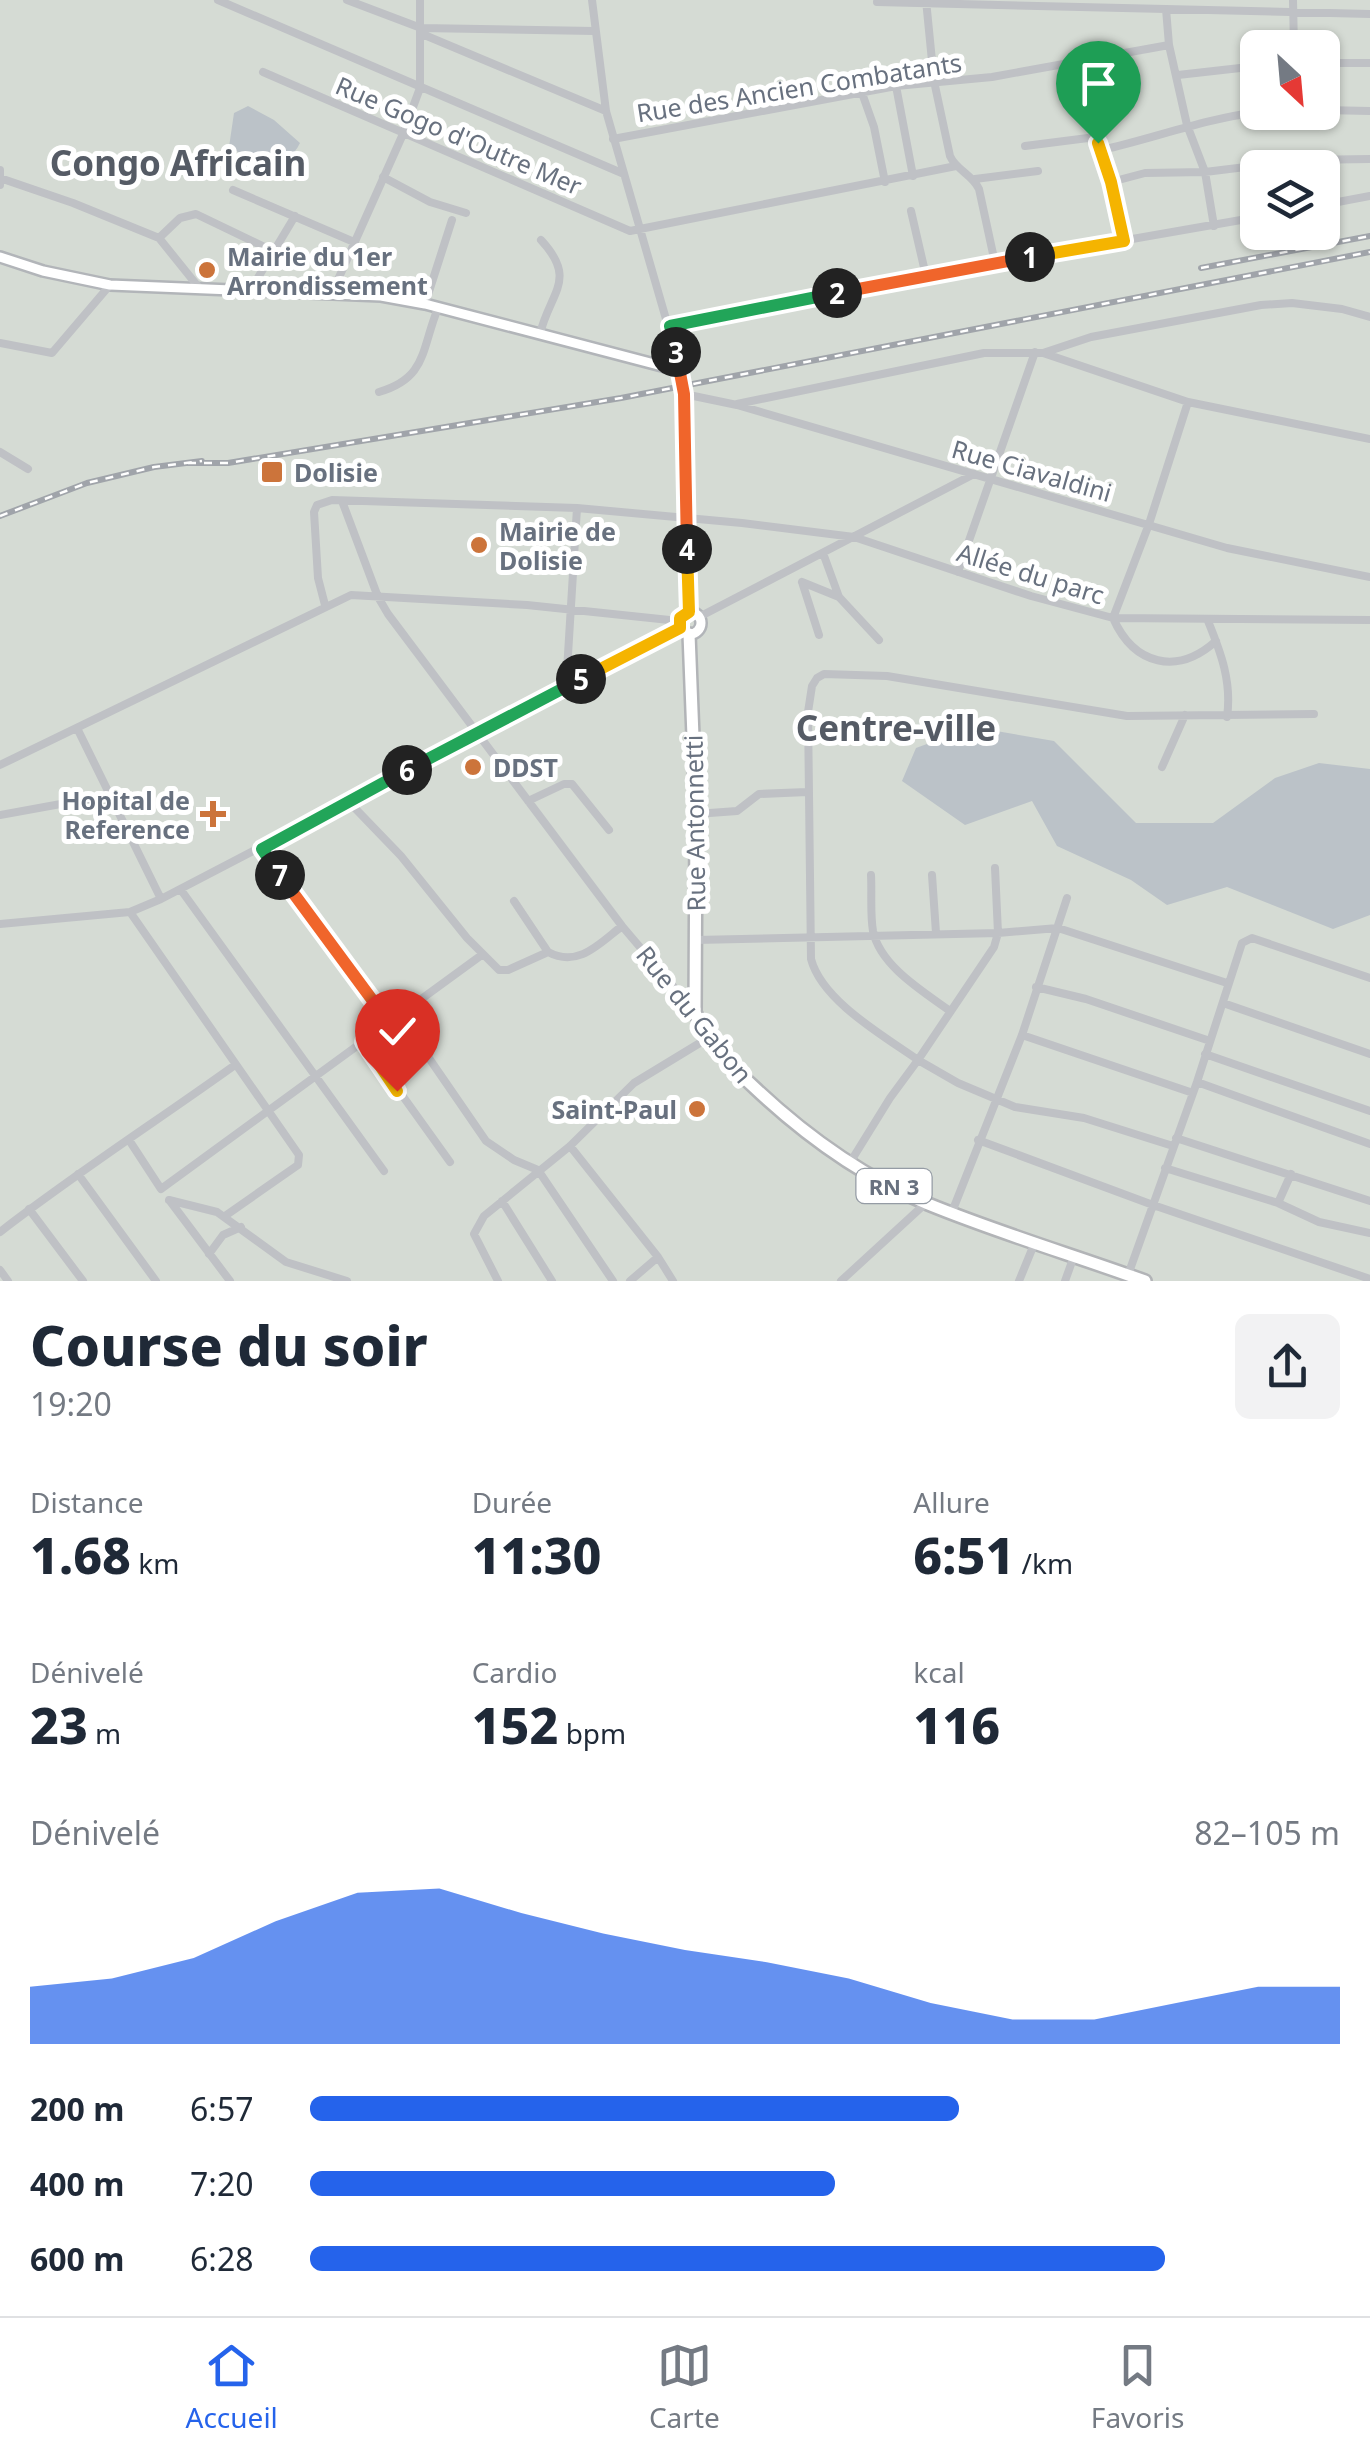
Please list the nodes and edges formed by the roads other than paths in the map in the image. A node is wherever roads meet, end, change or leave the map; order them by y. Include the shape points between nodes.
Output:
1 (218, 0) edge
2 (346, 0) edge
3 (420, 0) edge
4 (592, 0) edge
5 (1293, 0) edge
6 (230, 2) edge
7 (877, 2) edge
8 (926, 2) edge
9 (1101, 4) edge
10 (1203, 4) edge
11 (1166, 10) junction
12 (1293, 12) junction
13 (1370, 14) edge
14 (1295, 30) edge
15 (422, 31) junction
16 (594, 31) junction
17 (1170, 44) junction
18 (1340, 63) edge
19 (1370, 63) edge
20 (1240, 68) edge
21 (263, 72) dead end
22 (1178, 75) junction
23 (934, 81) junction
24 (896, 86) junction
25 (420, 88) junction
26 (862, 93) junction
27 (606, 110) junction
28 (1340, 110) edge
29 (1370, 111) edge
30 (1240, 115) edge
31 (1187, 125) junction
32 (403, 134) junction
33 (613, 139) junction
34 (1024, 146) dead end
35 (1102, 150) junction
36 (1370, 159) edge
37 (956, 166) junction
38 (1038, 171) dead end
39 (1205, 172) junction
40 (624, 174) junction
41 (913, 176) junction
42 (384, 177) junction
43 (0, 178) edge
44 (975, 179) junction
45 (885, 182) junction
46 (1111, 182) junction
47 (233, 190) dead end
48 (1370, 196) edge
49 (1340, 202) edge
50 (911, 211) dead end
51 (466, 213) dead end
52 (295, 216) junction
53 (452, 220) dead end
54 (1240, 221) edge
55 (1214, 226) junction
56 (641, 231) junction
57 (159, 238) junction
58 (541, 240) dead end
59 (1124, 241) junction
60 (354, 242) junction
61 (275, 252) junction
62 (0, 257) edge
63 (994, 263) junction
64 (926, 276) junction
65 (110, 285) junction
66 (200, 289) junction
67 (250, 291) junction
68 (332, 293) junction
69 (424, 304) junction
70 (438, 308) junction
71 (1370, 317) edge
72 (670, 326) junction
73 (540, 334) junction
74 (0, 343) edge
75 (1039, 352) junction
76 (681, 371) junction
77 (379, 392) dead end
78 (684, 394) junction
79 (1188, 402) junction
80 (737, 404) junction
81 (1370, 439) edge
82 (0, 452) edge
83 (28, 468) dead end
84 (975, 474) junction
85 (991, 478) junction
86 (342, 501) junction
87 (577, 508) junction
88 (686, 517) junction
89 (1149, 524) junction
90 (854, 537) junction
91 (824, 553) junction
92 (794, 570) junction
93 (958, 572) junction
94 (1370, 577) edge
95 (802, 582) junction
96 (378, 597) junction
97 (839, 597) junction
98 (324, 605) junction
99 (571, 610) junction
100 (694, 615) junction
101 (1113, 618) junction
102 (1370, 620) edge
103 (1208, 621) junction
104 (683, 628) junction
105 (819, 634) dead end
106 (878, 640) dead end
107 (1216, 640) junction
108 (566, 687) junction
109 (1314, 714) dead end
110 (1186, 715) junction
111 (1227, 717) junction
112 (77, 728) junction
113 (478, 734) junction
114 (0, 765) edge
115 (1162, 767) dead end
116 (807, 792) junction
117 (110, 796) junction
118 (528, 801) junction
119 (349, 802) junction
120 (696, 814) junction
121 (0, 815) edge
122 (609, 830) dead end
123 (262, 849) junction
124 (995, 868) dead end
125 (871, 875) dead end
126 (932, 875) dead end
127 (182, 890) junction
128 (1066, 898) dead end
129 (161, 899) junction
130 (514, 901) dead end
131 (130, 912) junction
132 (0, 924) edge
133 (622, 926) junction
134 (1058, 928) junction
135 (998, 933) junction
136 (874, 934) junction
137 (936, 934) junction
138 (812, 936) junction
139 (696, 940) junction
140 (548, 952) junction
141 (483, 954) junction
142 (1370, 978) edge
143 (1227, 983) junction
144 (1036, 987) junction
145 (1223, 1003) junction
146 (950, 1011) junction
147 (695, 1012) junction
148 (400, 1016) junction
149 (390, 1024) junction
150 (1022, 1035) junction
151 (708, 1038) junction
152 (1210, 1041) junction
153 (364, 1042) junction
154 (1206, 1054) junction
155 (1370, 1054) edge
156 (918, 1060) junction
157 (235, 1065) junction
158 (318, 1076) junction
159 (1197, 1082) junction
160 (1193, 1093) junction
161 (996, 1100) junction
162 (268, 1109) junction
163 (1370, 1111) edge
164 (129, 1140) junction
165 (978, 1140) junction
166 (1174, 1142) junction
167 (1370, 1144) edge
168 (570, 1146) junction
169 (851, 1161) junction
170 (450, 1162) dead end
171 (1165, 1168) junction
172 (538, 1170) junction
173 (384, 1171) dead end
174 (78, 1174) junction
175 (1291, 1174) junction
176 (161, 1189) junction
177 (169, 1200) junction
178 (502, 1200) junction
179 (1370, 1201) edge
180 (926, 1203) junction
181 (1278, 1203) junction
182 (1153, 1205) junction
183 (29, 1210) junction
184 (952, 1212) junction
185 (225, 1216) junction
186 (241, 1227) junction
187 (0, 1232) edge
188 (1370, 1234) edge
189 (1035, 1242) junction
190 (210, 1254) junction
191 (658, 1256) junction
192 (1074, 1256) junction
193 (0, 1270) edge
194 (1128, 1275) junction
195 (1370, 1279) edge
196 (8, 1281) edge
197 (83, 1281) edge
198 (156, 1281) edge
199 (230, 1281) edge
200 (347, 1281) edge
201 (498, 1281) edge
202 (552, 1281) edge
203 (613, 1281) edge
204 (630, 1281) edge
205 (673, 1281) edge
206 (841, 1281) edge
207 (1019, 1281) edge
208 (1065, 1281) edge
209 (1145, 1281) edge

1 - 6 street
2 - 15 street
3 - 15 street
4 - 16 street
5 - 12 street
6 - 25 street
7 - 8 street
8 - 9 street
8 - 23 street
9 - 11 street
10 - 11 street
10 - 12 street
11 - 17 street
12 - 13 street
12 - 14 street
15 - 16 street
15 - 25 street
15 - 27 street
16 - 27 street
17 - 22 street
17 - 23 street, Rue des Ancien Combatants via 992,77
18 - 19 street
20 - 22 street
21 - 32 street, Rue Gogo d'Outre Mer
22 - 31 street
23 - 24 street, Rue des Ancien Combatants
23 - 37 street
24 - 26 street, Rue des Ancien Combatants
24 - 41 street
25 - 32 street
25 - 40 street
26 - 33 street, Rue des Ancien Combatants
26 - 45 street
27 - 33 street
28 - 29 street
30 - 31 street
31 - 35 street
31 - 39 street
32 - 42 street
32 - 56 street, Rue Gogo d'Outre Mer
33 - 40 street
34 - 35 street via 1088,138
35 - 46 street
36 - 39 street
37 - 41 street
37 - 44 street
38 - 44 street
39 - 46 street via 1146,173
39 - 55 street
40 - 56 street
41 - 45 street
42 - 51 street
42 - 60 street
43 - 57 street
44 - 63 street
45 - 56 street
46 - 59 street
47 - 52 street
48 - 49 street
50 - 64 street
52 - 60 street
52 - 61 street
53 - 69 street
54 - 55 street
55 - 59 street
56 - 72 street
57 - 61 street via 180,218 196,214
57 - 66 street
58 - 73 street via 556,256 561,282
59 - 63 street
60 - 68 street
61 - 67 street
62 - 65 main road
63 - 64 street
64 - 72 street
65 - 66 main road
65 - 74 street via 56,350
66 - 67 main road
67 - 68 main road
68 - 69 main road
69 - 70 main road
70 - 73 main road
70 - 77 street via 410,379
71 - 75 street via 1305,304 1262,305
72 - 76 street
73 - 76 main road
75 - 79 street
75 - 80 street via 984,353
75 - 85 street
76 - 78 main road
78 - 80 street, Rue Ciavaldini
78 - 88 main road
79 - 81 street
79 - 89 street
80 - 84 street, Rue Ciavaldini
82 - 83 street
84 - 85 street, Rue Ciavaldini
84 - 90 street
85 - 89 street, Rue Ciavaldini
85 - 93 street
86 - 87 street, Allée du parc
86 - 96 street, Rue du Gabon
86 - 98 street via 324,501 314,512
87 - 88 street, Allée du parc
87 - 99 street
88 - 90 street, Allée du parc
88 - 100 main road
89 - 94 street, Rue Ciavaldini
89 - 101 street
90 - 91 street
90 - 93 street, Allée du parc
91 - 92 street
91 - 97 street
92 - 95 street
92 - 100 street
93 - 101 street, Allée du parc
95 - 97 street
95 - 105 street
96 - 98 street via 351,594
96 - 99 street
96 - 113 street, Rue du Gabon
97 - 106 street
98 - 112 street
99 - 104 street
99 - 108 street
100 - 104 main road
100 - 104 main road via 700,626
101 - 103 street, Allée du parc
101 - 107 street via 1128,644 1153,660 1188,659
102 - 103 street, Allée du parc
103 - 107 street
104 - 108 street
104 - 120 highway, Rue Antonnetti / RN 3
107 - 111 street via 1230,696
108 - 113 street
109 - 111 street
110 - 111 street
110 - 115 street
110 - 116 street via 1109,714 887,676 824,674 812,686
112 - 114 street
112 - 117 street
113 - 118 street, Rue du Gabon
113 - 119 street
116 - 120 street via 759,794 737,810
116 - 138 street
117 - 121 street
117 - 129 street
118 - 122 street via 572,784
118 - 133 street, Rue du Gabon
119 - 123 street
119 - 141 street
120 - 139 highway, Rue Antonnetti / RN 3
123 - 127 street
123 - 149 street
124 - 135 street
125 - 136 street
126 - 137 street
127 - 129 street
127 - 158 street
128 - 134 street
129 - 131 street
130 - 140 street
131 - 132 street
131 - 157 street
133 - 140 street via 584,955 561,959
133 - 147 street, Rue du Gabon
134 - 135 street
134 - 143 street
134 - 144 street
135 - 137 street
135 - 146 street via 986,964
136 - 137 street
136 - 138 street
136 - 146 street via 901,972
138 - 139 street
138 - 156 street via 814,970 832,993
139 - 147 highway, Rue Antonnetti / RN 3
140 - 141 street via 503,972
141 - 148 street
142 - 143 street via 1252,938 1242,943
143 - 145 street
144 - 150 street
144 - 152 street
145 - 152 street
145 - 155 street
146 - 156 street
147 - 151 highway, Rue du Gabon / RN 3
148 - 149 street
148 - 172 street via 486,1141
149 - 153 street
150 - 160 street
150 - 161 street
151 - 168 street via 634,1082
151 - 169 highway, Rue du Gabon / RN 3 via 799,1127
152 - 154 street
153 - 158 street
153 - 170 street
154 - 159 street
154 - 163 street
156 - 161 street
156 - 169 street
157 - 162 street
157 - 164 street
158 - 162 street
158 - 173 street
159 - 160 street
159 - 167 street
160 - 166 street
161 - 165 street
161 - 166 street
162 - 176 street
162 - 185 street via 300,1160
164 - 174 street
164 - 176 street
165 - 182 street
165 - 184 street
166 - 171 street
166 - 175 street
168 - 172 street
168 - 191 street
169 - 180 highway, Rue du Gabon / RN 3
171 - 181 street
171 - 182 street
172 - 178 street
172 - 203 street
174 - 183 street
174 - 198 street
175 - 179 street
175 - 181 street
176 - 177 street
177 - 185 street
177 - 190 street
178 - 201 street via 474,1234
178 - 202 street
180 - 184 highway, Rue du Gabon / RN 3
180 - 206 street
181 - 188 street
182 - 194 street
182 - 195 street
183 - 187 street
183 - 197 street
184 - 189 highway, Rue du Gabon / RN 3
185 - 186 street
186 - 190 street via 223,1235
186 - 200 street via 286,1262
189 - 192 highway, Rue du Gabon / RN 3
189 - 207 street
190 - 199 street
191 - 204 street
191 - 205 street
192 - 194 highway, Rue du Gabon / RN 3
192 - 208 street
193 - 196 street
194 - 209 highway, Rue du Gabon / RN 3

